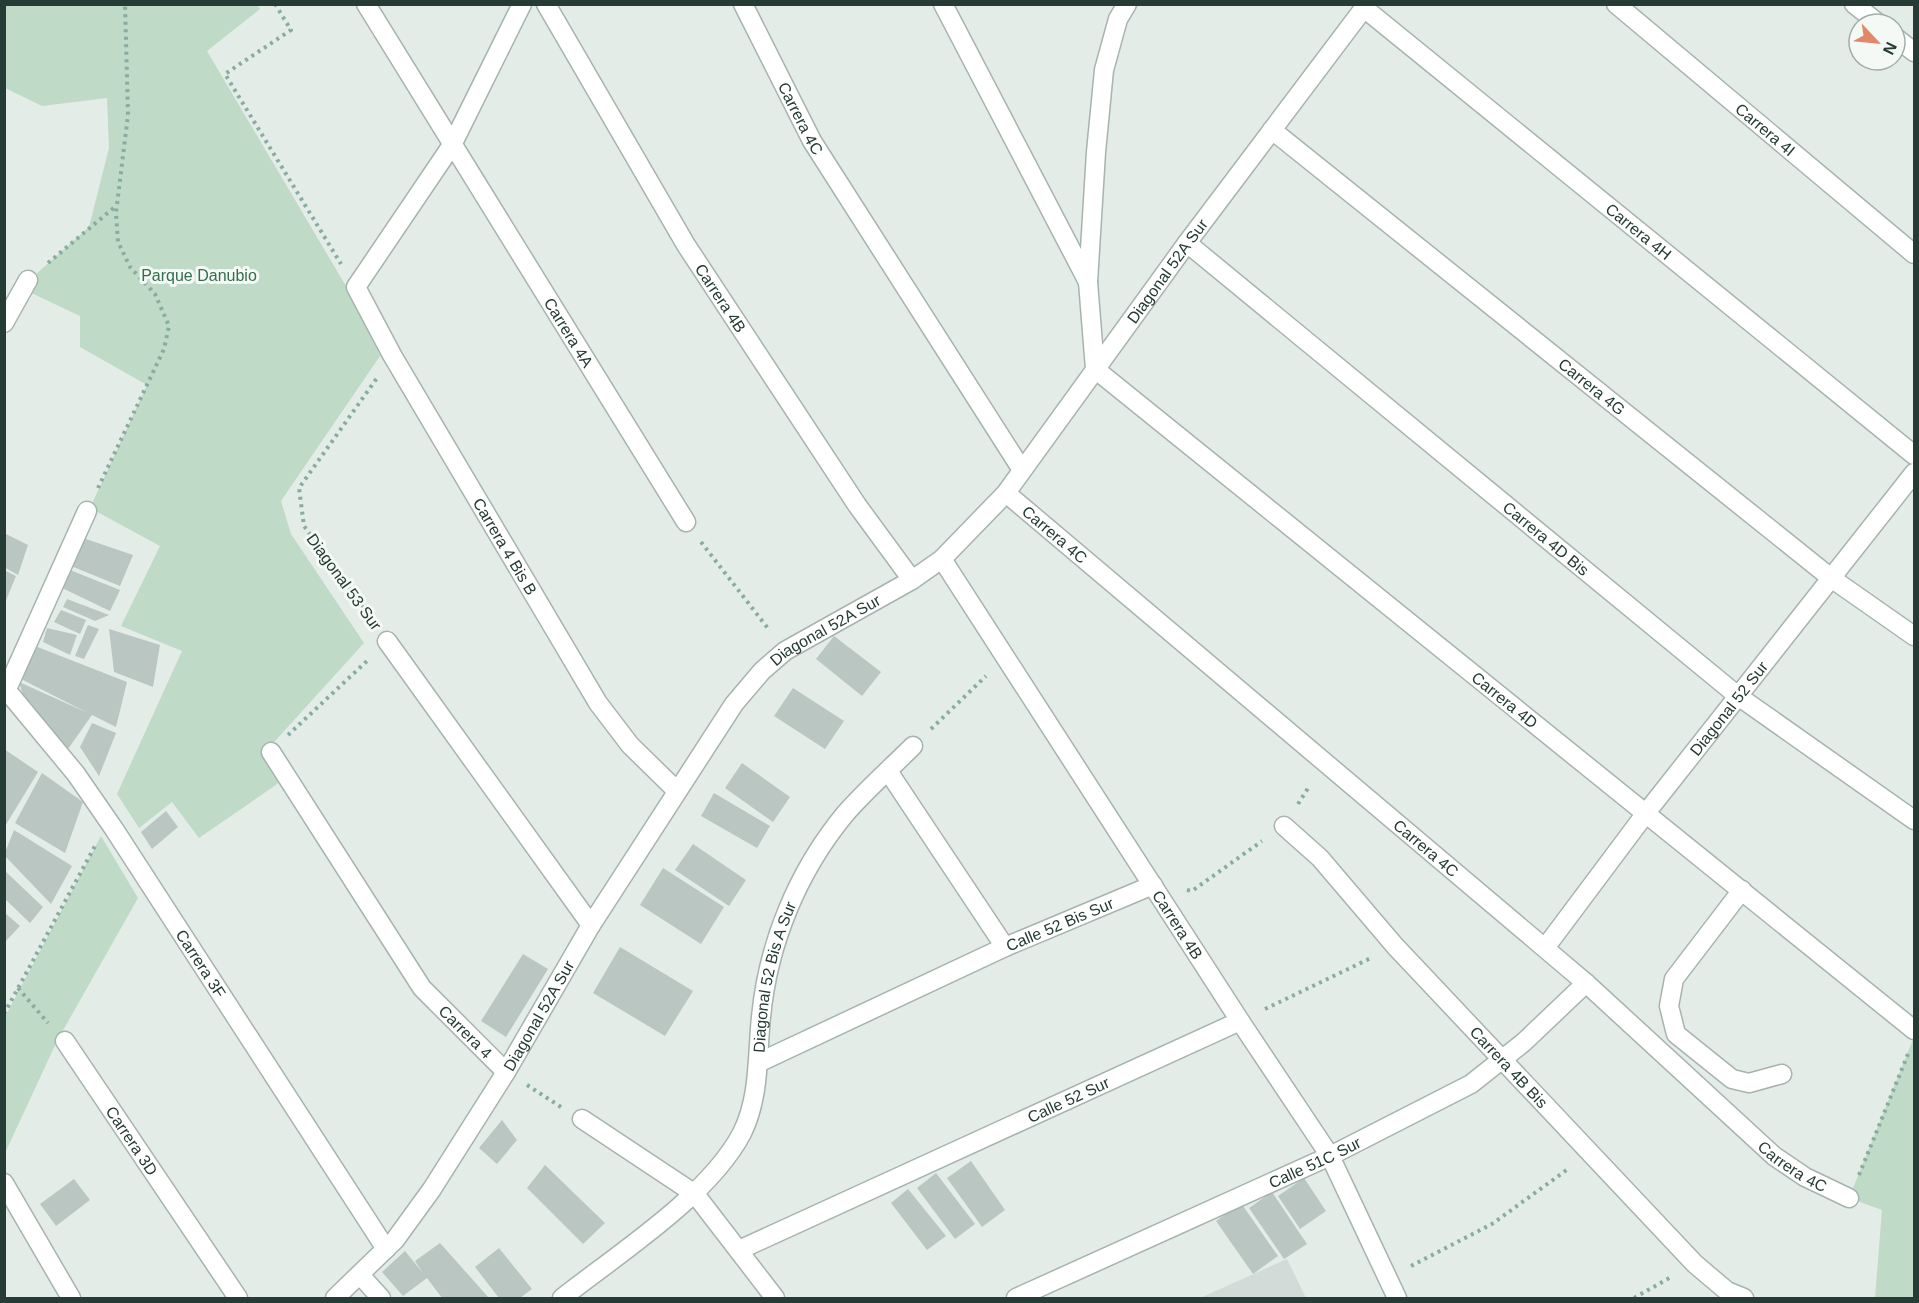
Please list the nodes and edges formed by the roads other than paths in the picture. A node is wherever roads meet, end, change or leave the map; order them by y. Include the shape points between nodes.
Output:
1 (366, 4) edge
2 (522, 4) edge
3 (546, 4) edge
4 (743, 4) edge
5 (943, 4) edge
6 (1616, 4) edge
7 (1365, 6) edge
8 (1119, 9) edge
9 (1272, 130) junction
10 (452, 145) junction
11 (1187, 243) junction
12 (1914, 254) edge
13 (28, 280) road end
14 (1088, 282) junction
15 (4, 323) edge
16 (1095, 369) junction
17 (1914, 454) edge
18 (1022, 470) junction
19 (1914, 473) edge
20 (1006, 493) junction
21 (87, 511) road end
22 (686, 522) road end
23 (942, 559) junction
24 (1831, 578) junction
25 (912, 580) junction
26 (1914, 636) edge
27 (387, 641) road end
28 (6, 688) edge
29 (1738, 696) junction
30 (913, 746) road end
31 (270, 752) road end
32 (888, 771) junction
33 (676, 791) junction
34 (1646, 813) junction
35 (1914, 820) edge
36 (1284, 826) road end
37 (1154, 885) junction
38 (1742, 890) junction
39 (591, 926) junction
40 (1005, 947) junction
41 (1545, 948) junction
42 (1586, 983) junction
43 (1240, 1022) junction
44 (1914, 1030) edge
45 (65, 1041) road end
46 (1502, 1059) junction
47 (760, 1062) junction
48 (506, 1072) junction
49 (1782, 1074) dead end
50 (582, 1119) road end
51 (1330, 1156) junction
52 (4, 1183) edge
53 (695, 1194) junction
54 (1850, 1198) road end
55 (386, 1249) junction
56 (739, 1250) junction
57 (360, 1275) junction
58 (71, 1299) edge
59 (238, 1299) edge
60 (334, 1299) edge
61 (381, 1299) edge
62 (562, 1299) edge
63 (775, 1299) edge
64 (1016, 1299) edge
65 (1397, 1299) edge
66 (1744, 1299) edge

1 - 10 street, Carrera 4A
2 - 10 street
3 - 25 street, Carrera 4B via 686,246 857,505
4 - 18 street, Carrera 4C via 812,141
5 - 14 street
6 - 12 street, Carrera 4I
7 - 9 street, Diagonal 52A Sur
7 - 17 street, Carrera 4H
8 - 14 street via 1104,70
9 - 11 street, Diagonal 52A Sur
9 - 24 street, Carrera 4G
10 - 22 street, Carrera 4A
10 - 33 street, Carrera 4 Bis B via 356,287 392,355 598,703 630,745
11 - 16 street, Diagonal 52A Sur
11 - 29 street, Carrera 4D Bis
13 - 15 street
14 - 16 street
16 - 18 street, Diagonal 52A Sur
16 - 34 street, Carrera 4D
18 - 20 street, Diagonal 52A Sur
19 - 24 street, Diagonal 52 Sur
20 - 23 street, Diagonal 52A Sur
20 - 41 street, Carrera 4C
21 - 28 street
23 - 25 street, Diagonal 52A Sur
23 - 37 street, Carrera 4B
24 - 26 street, Carrera 4G
24 - 29 street, Diagonal 52 Sur
25 - 33 street, Diagonal 52A Sur via 785,651 762,671 734,704
27 - 39 street
28 - 55 street, Carrera 3F via 76,774 108,821
29 - 34 street, Diagonal 52 Sur
29 - 35 street, Carrera 4D Bis
30 - 32 street, Diagonal 52 Bis A Sur
31 - 48 street, Carrera 4 via 422,988
32 - 40 street
32 - 47 street, Diagonal 52 Bis A Sur via 846,813 814,857 787,907 760,1016
33 - 39 street, Diagonal 52A Sur
34 - 38 street, Carrera 4D
34 - 41 street, Diagonal 52 Sur
36 - 46 street, Carrera 4B Bis via 1320,858 1395,946
37 - 40 street, Calle 52 Bis Sur
37 - 43 street, Carrera 4B
38 - 44 street, Carrera 4D
38 - 49 street via 1674,979 1669,1006 1676,1034 1732,1079 1749,1083
39 - 48 street, Diagonal 52A Sur
40 - 47 street, Calle 52 Bis Sur
41 - 42 street, Carrera 4C
42 - 46 street, Calle 51C Sur
42 - 54 street, Carrera 4C via 1774,1156 1805,1177
43 - 51 street, Carrera 4B
43 - 56 street, Calle 52 Sur
45 - 59 street, Carrera 3D
46 - 51 street, Calle 51C Sur via 1471,1084
46 - 66 street, Carrera 4B Bis via 1695,1264 1727,1291
47 - 53 street, Diagonal 52 Bis A Sur via 743,1131 727,1157
48 - 55 street, Diagonal 52A Sur via 432,1189
50 - 53 street
51 - 64 street, Calle 51C Sur
51 - 65 street, Carrera 4B
52 - 58 street
53 - 56 street
53 - 62 street, Diagonal 52 Bis A Sur
55 - 57 street, Diagonal 52A Sur
56 - 63 street
57 - 60 street, Diagonal 52A Sur
57 - 61 street

